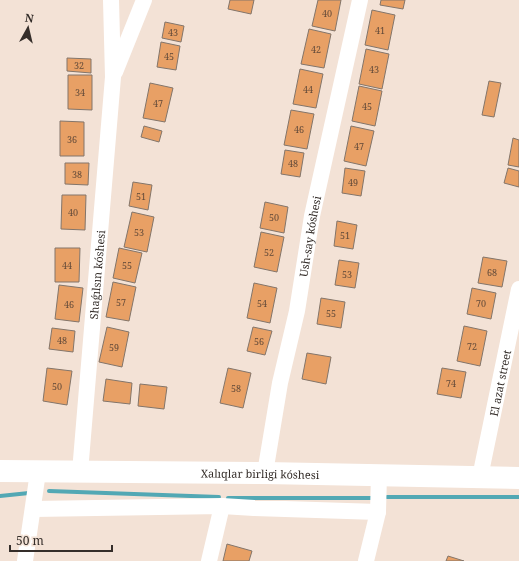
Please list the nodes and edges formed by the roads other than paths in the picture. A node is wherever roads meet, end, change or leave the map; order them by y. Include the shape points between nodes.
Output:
1 (111, 0) edge
2 (144, 0) edge
3 (360, 0) edge
4 (113, 77) junction
5 (519, 289) edge
6 (0, 471) edge
7 (38, 472) junction
8 (80, 472) junction
9 (265, 473) junction
10 (378, 475) junction
11 (480, 477) junction
12 (519, 478) edge
13 (222, 506) junction
14 (33, 509) junction
15 (378, 512) junction
16 (24, 561) edge
17 (209, 561) edge
18 (366, 561) edge

1 - 4 street, Shaǵılsın kóshesi
2 - 4 street, Shaǵılsın kóshesi
3 - 9 street, Ush-say kóshesi via 312,216 297,310 280,383
4 - 8 street, Shaǵılsın kóshesi
5 - 11 street, El azat street
6 - 7 street, Xalıqlar birligi kóshesi
7 - 8 street, Xalıqlar birligi kóshesi
7 - 14 street
8 - 9 street, Xalıqlar birligi kóshesi
9 - 10 street, Xalıqlar birligi kóshesi
10 - 11 street, Xalıqlar birligi kóshesi
10 - 15 street
11 - 12 street, Xalıqlar birligi kóshesi
13 - 14 street
13 - 15 street
13 - 17 street
14 - 16 street
15 - 18 street

